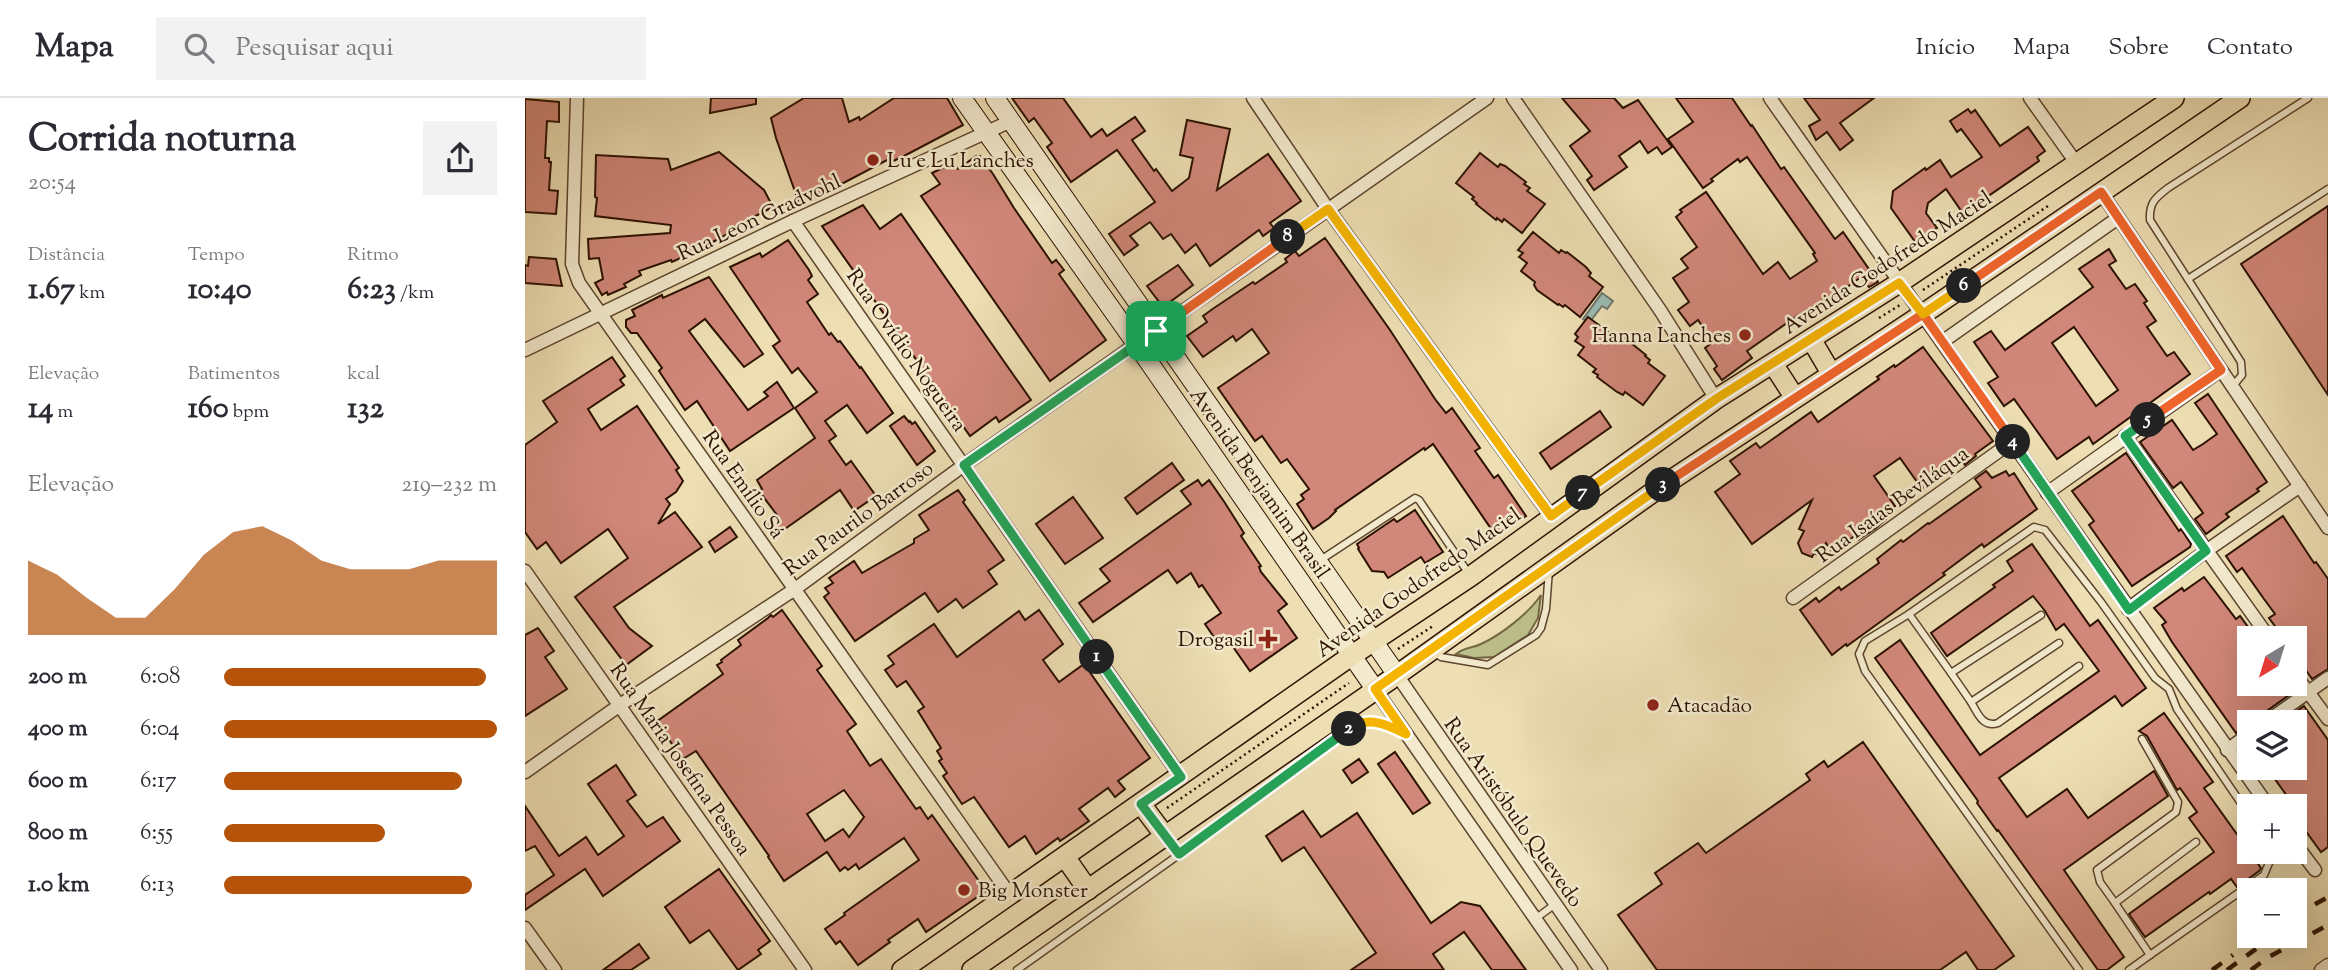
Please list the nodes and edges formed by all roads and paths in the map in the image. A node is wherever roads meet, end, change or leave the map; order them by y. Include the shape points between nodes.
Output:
1 (577, 98) edge
2 (962, 98) edge
3 (995, 98) edge
4 (1252, 98) edge
5 (1487, 98) edge
6 (1513, 98) edge
7 (1770, 98) edge
8 (2030, 98) edge
9 (2175, 98) edge
10 (2240, 98) edge
11 (2308, 98) edge
12 (1011, 121) junction
13 (986, 132) junction
14 (2077, 164) junction
15 (2328, 189) edge
16 (2101, 192) junction
17 (1328, 209) junction
18 (2118, 218) junction
19 (793, 221) junction
20 (2188, 279) junction
21 (1899, 283) junction
22 (600, 314) junction
23 (1923, 314) junction
24 (1156, 331) junction
25 (1811, 339) junction
26 (1942, 342) junction
27 (1137, 345) junction
28 (525, 350) edge
29 (1773, 364) junction
30 (2221, 370) junction
31 (1831, 373) junction
32 (2232, 387) junction
33 (1795, 398) junction
34 (1716, 399) junction
35 (2125, 436) junction
36 (2013, 441) junction
37 (964, 465) junction
38 (2300, 486) junction
39 (2047, 493) junction
40 (1551, 516) junction
41 (2328, 528) edge
42 (2206, 551) junction
43 (1317, 562) junction
44 (1550, 567) junction
45 (525, 570) edge
46 (1471, 576) junction
47 (795, 589) junction
48 (1793, 598) dead end
49 (2129, 610) junction
50 (1909, 614) junction
51 (2041, 615) dead end
52 (2261, 626) edge
53 (1373, 642) junction
54 (2059, 643) dead end
55 (1432, 650) junction
56 (1352, 656) junction
57 (2079, 666) dead end
58 (1951, 673) junction
59 (1397, 675) junction
60 (2328, 678) edge
61 (2175, 686) junction
62 (1375, 689) junction
63 (2308, 692) junction
64 (1971, 702) junction
65 (619, 705) junction
66 (2283, 710) edge
67 (2328, 719) edge
68 (1406, 734) junction
69 (2141, 739) dead end
70 (2237, 743) edge
71 (2228, 750) junction
72 (525, 772) edge
73 (1181, 777) junction
74 (2260, 794) edge
75 (2237, 797) edge
76 (1141, 804) junction
77 (1165, 836) junction
78 (2196, 842) dead end
79 (1179, 854) junction
80 (1065, 857) junction
81 (2307, 859) edge
82 (2269, 864) edge
83 (2315, 870) dead end
84 (1088, 890) junction
85 (1010, 895) junction
86 (2115, 903) junction
87 (1555, 905) junction
88 (1535, 919) junction
89 (525, 928) edge
90 (2150, 955) junction
91 (2328, 965) edge
92 (555, 970) edge
93 (805, 970) edge
94 (902, 970) edge
95 (972, 970) edge
96 (1017, 970) edge
97 (1571, 970) edge
98 (1601, 970) edge
99 (2079, 970) edge
100 (2129, 970) edge
101 (2321, 970) edge

1 - 22 street, Rua Emílio Sá via 572,264
2 - 13 main road, Avenida Benjamim Brasil
3 - 12 main road, Avenida Benjamim Brasil
4 - 17 street
5 - 17 street, Rua Paurilo Barroso
6 - 34 street via 1653,299
7 - 21 street
8 - 14 street
9 - 14 main road, Avenida Godofredo Maciel
10 - 16 main road
11 - 20 lane via 2149,205 2150,220
12 - 13 street, Rua Leon Gradvohl
12 - 24 main road, Avenida Benjamim Brasil
13 - 19 street, Rua Leon Gradvohl
13 - 27 main road, Avenida Benjamim Brasil
14 - 21 main road, Avenida Godofredo Maciel
15 - 20 lane
16 - 18 street
16 - 23 main road
17 - 24 street, Rua Paurilo Barroso
17 - 40 street
18 - 26 street
18 - 30 street
19 - 22 street, Rua Leon Gradvohl
19 - 37 street, Rua Ovídio Nogueira
20 - 32 lane via 2241,362 2242,374
21 - 23 street
21 - 25 main road, Avenida Godofredo Maciel
22 - 28 street, Rua Leon Gradvohl
22 - 47 street, Rua Emílio Sá
23 - 26 street
23 - 31 main road
24 - 27 street, Rua Paurilo Barroso
24 - 43 main road, Avenida Benjamim Brasil
25 - 29 main road, Avenida Godofredo Maciel
25 - 31 main road
26 - 36 street
27 - 37 street, Rua Paurilo Barroso
27 - 56 main road, Avenida Benjamim Brasil
29 - 33 main road
29 - 34 main road, Avenida Godofredo Maciel
30 - 32 street
30 - 35 street
31 - 33 main road
32 - 38 street
33 - 44 main road
34 - 40 main road, Avenida Godofredo Maciel
35 - 39 street
35 - 42 street
36 - 39 street
36 - 48 street, Rua Isaías Beviláqua
37 - 47 street, Rua Paurilo Barroso
37 - 73 street, Rua Ovídio Nogueira
38 - 41 street
38 - 42 street
39 - 49 street
40 - 46 main road, Avenida Godofredo Maciel
42 - 49 street
42 - 52 street
43 - 46 lane via 1414,498
43 - 53 main road, Avenida Benjamim Brasil
44 - 55 main road
44 - 55 lane via 1546,609 1536,635 1488,665 1441,657
45 - 65 street, Rua Maria Josefina Pessoa
46 - 53 main road, Avenida Godofredo Maciel
47 - 65 street, Rua Paurilo Barroso
47 - 85 street, Rua Emílio Sá
49 - 61 street
50 - 58 lane
50 - 61 lane via 2035,527 2045,530 2155,678
50 - 99 lane via 1865,641 1859,654 1865,671
51 - 58 lane
53 - 56 main road, Avenida Godofredo Maciel
53 - 59 main road, Avenida Benjamim Brasil
54 - 64 lane
55 - 59 main road
56 - 62 main road, Avenida Benjamim Brasil
56 - 73 main road, Avenida Godofredo Maciel
57 - 64 lane via 1991,726
58 - 64 lane
59 - 62 main road
59 - 87 street, Rua Aristóbulo Quevedo
60 - 63 street
61 - 71 street
61 - 75 lane via 2177,709
62 - 68 street, Rua Aristóbulo Quevedo
62 - 77 main road
63 - 66 street
63 - 67 street
65 - 72 street, Rua Paurilo Barroso
65 - 93 street, Rua Maria Josefina Pessoa
68 - 79 lane via 1370,721 1357,723
68 - 88 street, Rua Aristóbulo Quevedo
69 - 86 lane via 2178,802 2176,812 2097,870
70 - 71 street
71 - 74 street
73 - 76 main road, Avenida Godofredo Maciel
76 - 77 main road
76 - 80 main road, Avenida Godofredo Maciel
77 - 79 lane
77 - 84 main road
78 - 86 lane
79 - 96 lane
80 - 84 main road
80 - 85 main road, Avenida Godofredo Maciel
81 - 83 street
82 - 90 lane via 2264,875
84 - 95 main road
85 - 94 main road, Avenida Godofredo Maciel
86 - 90 lane
87 - 88 lane
87 - 98 street, Rua Aristóbulo Quevedo
88 - 97 street, Rua Aristóbulo Quevedo
89 - 92 street
90 - 100 lane
91 - 101 street

